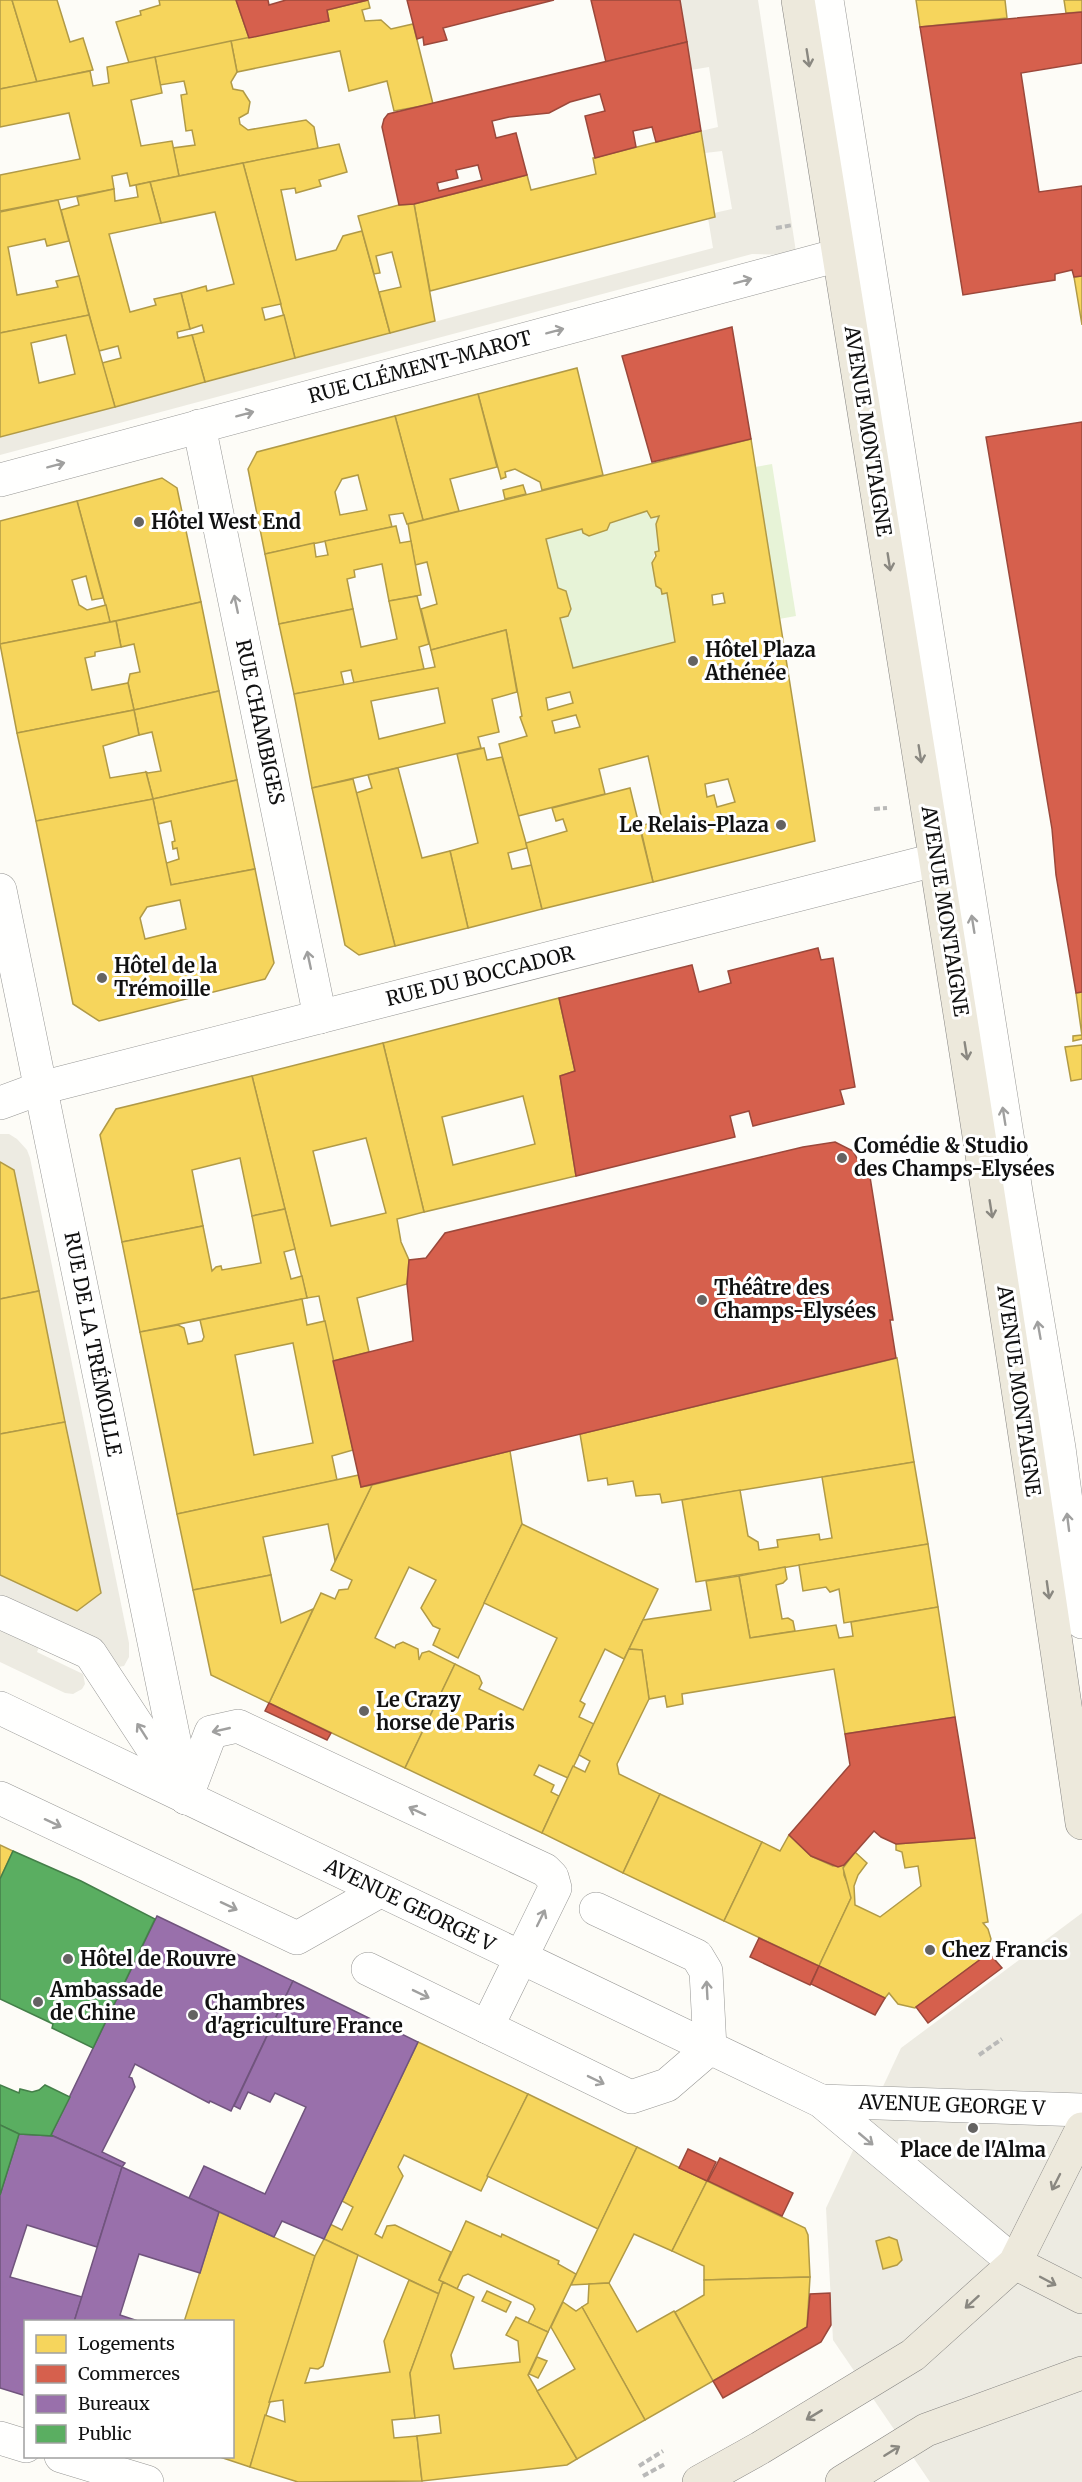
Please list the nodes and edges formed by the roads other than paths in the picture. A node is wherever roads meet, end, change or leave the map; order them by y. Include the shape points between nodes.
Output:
1 (798, 0) edge
2 (827, 0) edge
3 (839, 255) junction
4 (200, 426) junction
5 (0, 480) edge
6 (950, 856) junction
7 (0, 890) edge
8 (320, 1017) junction
9 (41, 1088) junction
10 (0, 1103) edge
11 (1056, 1448) edge
12 (0, 1612) edge
13 (1082, 1622) edge
14 (0, 1708) edge
15 (0, 1798) edge
16 (186, 1798) junction
17 (1082, 1823) edge
18 (380, 1891) junction
19 (596, 1909) dead end
20 (521, 1958) junction
21 (368, 1969) dead end
22 (487, 2027) junction
23 (710, 2048) junction
24 (821, 2101) junction
25 (1082, 2110) edge
26 (1082, 2129) edge
27 (1015, 2263) junction
28 (1082, 2297) edge
29 (1082, 2373) edge
30 (0, 2438) edge
31 (24, 2445) edge
32 (64, 2458) edge
33 (147, 2482) edge
34 (699, 2482) edge
35 (842, 2482) edge

1 -> 3 main road, AVENUE MONTAIGNE
2 - 6 street, AVENUE MONTAIGNE
4 -> 3 street, RUE CLÉMENT-MAROT
3 -> 6 main road, AVENUE MONTAIGNE
5 -> 4 street, RUE CLÉMENT-MAROT
8 -> 4 street, RUE CHAMBIGES
6 - 8 street, RUE DU BOCCADOR
6 - 11 main road, AVENUE MONTAIGNE
7 - 9 street, RUE DE LA TRÉMOILLE
8 - 9 street, RUE DU BOCCADOR
9 - 10 street, RUE DU BOCCADOR
9 - 16 street, RUE DE LA TRÉMOILLE
13 -> 11 street, AVENUE MONTAIGNE
11 -> 17 main road, AVENUE MONTAIGNE
16 -> 12 street via 90,1653
14 - 16 street, AVENUE GEORGE V
15 -> 18 street via 297,1938
16 - 18 street, AVENUE GEORGE V
20 -> 16 street via 555,1888 545,1870 238,1726 211,1732
18 - 20 street, AVENUE GEORGE V
23 -> 19 street via 706,1971 697,1956
20 - 22 street
20 - 23 street, AVENUE GEORGE V
21 -> 22 street
22 -> 23 street via 631,2097 667,2085
23 - 24 street, AVENUE GEORGE V
24 - 25 street, AVENUE GEORGE V
24 -> 27 street, AVENUE GEORGE V
26 -> 27 main road
27 -> 28 main road
27 -> 34 main road via 913,2355
35 -> 29 main road via 926,2430
30 - 31 street
32 - 33 street

